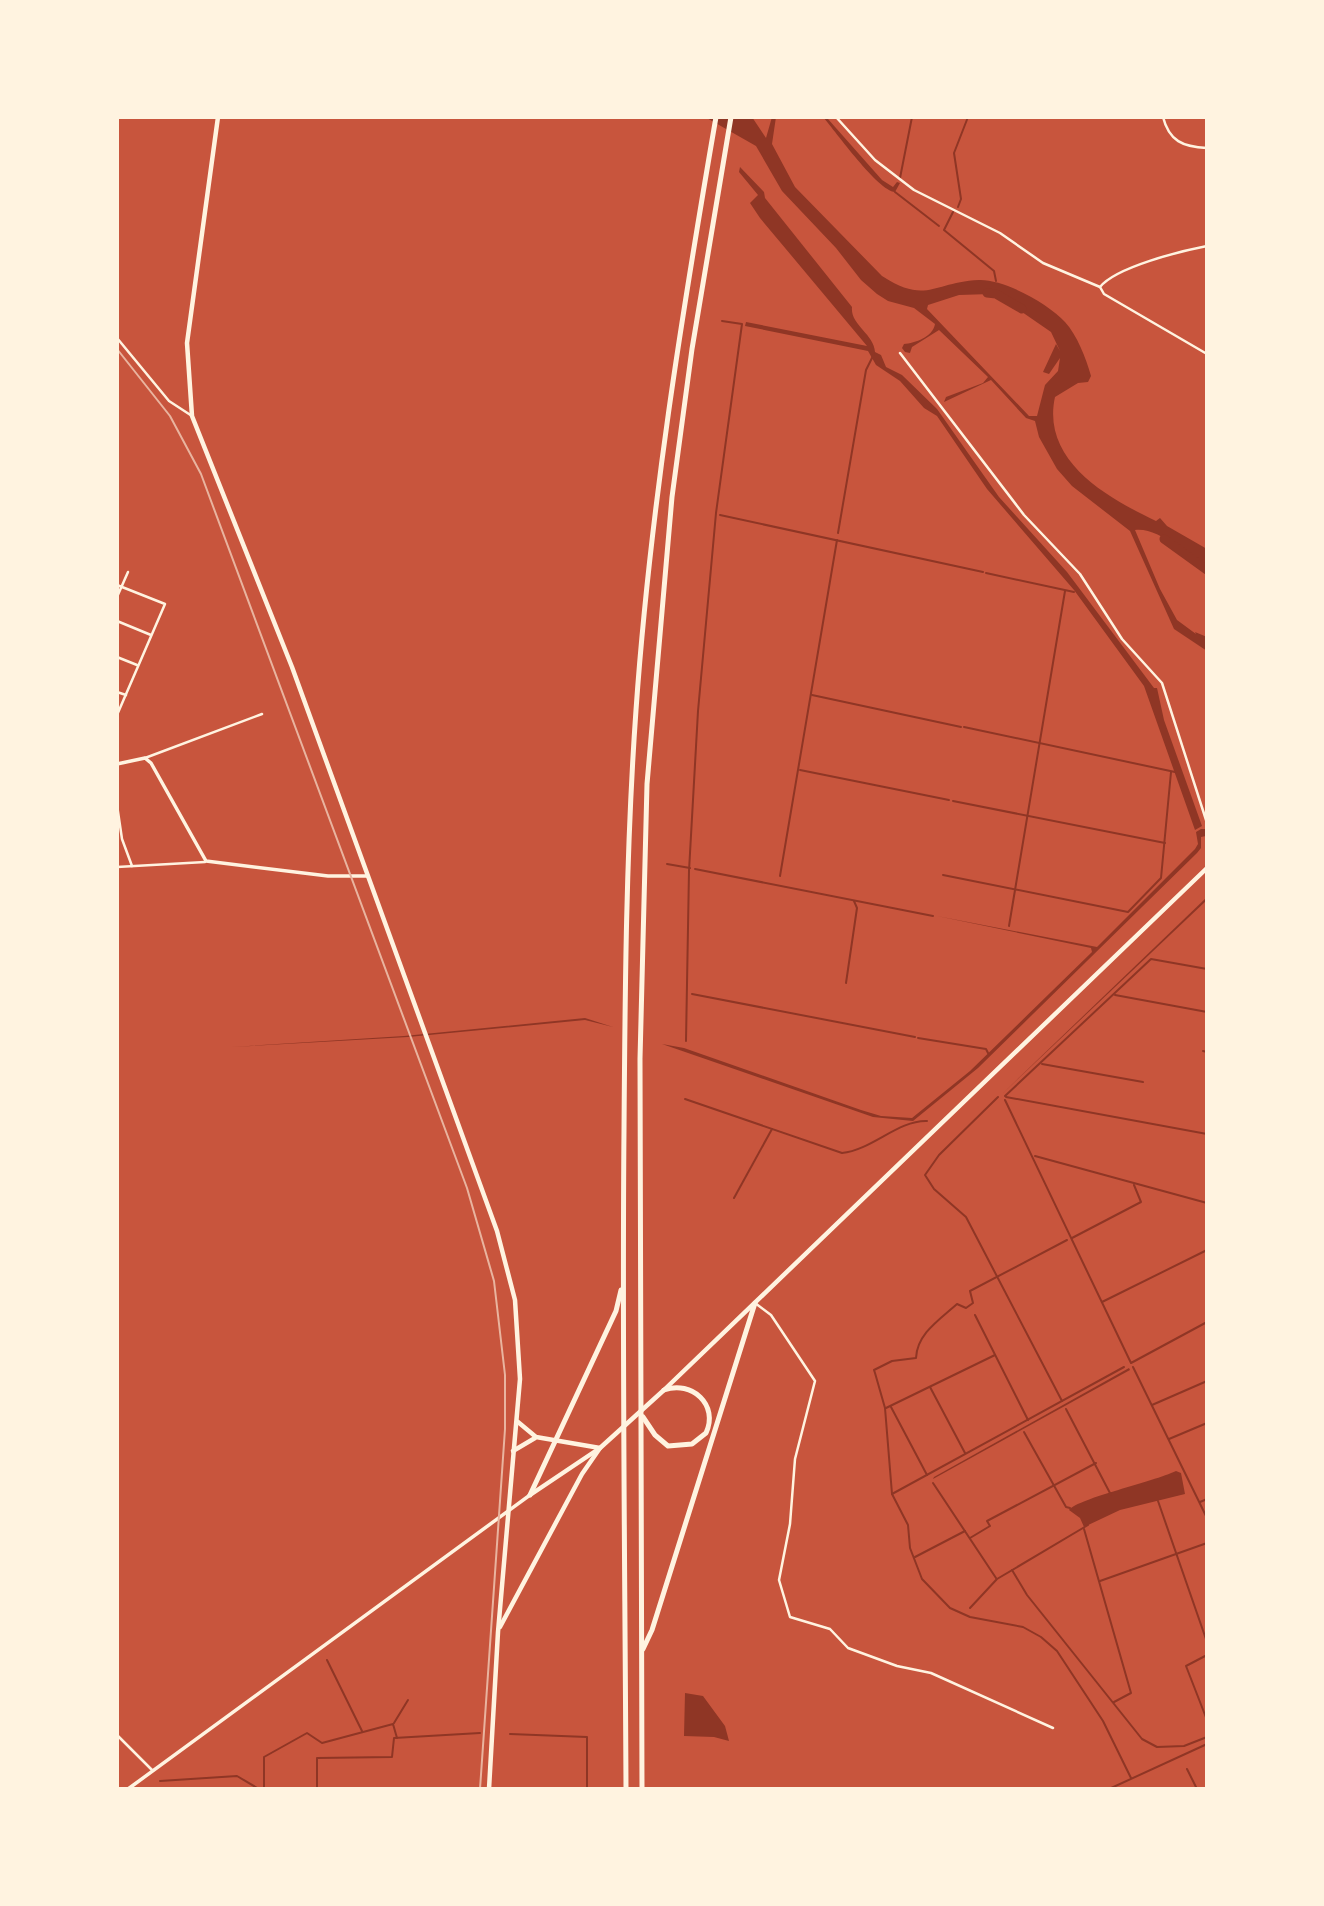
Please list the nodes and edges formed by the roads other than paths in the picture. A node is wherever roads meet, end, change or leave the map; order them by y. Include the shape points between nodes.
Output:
1 (218, 117) edge
2 (716, 117) edge
3 (731, 117) edge
4 (836, 117) edge
5 (1163, 117) edge
6 (1207, 148) edge
7 (1207, 246) edge
8 (1100, 287) junction
9 (117, 338) edge
10 (900, 353) dead end
11 (1207, 354) edge
12 (192, 416) junction
13 (128, 572) dead end
14 (120, 586) edge
15 (117, 597) edge
16 (117, 621) edge
17 (151, 635) junction
18 (117, 657) edge
19 (138, 666) junction
20 (117, 692) edge
21 (126, 695) junction
22 (262, 714) dead end
23 (117, 715) edge
24 (145, 758) junction
25 (117, 764) edge
26 (117, 807) edge
27 (1207, 822) edge
28 (206, 861) junction
29 (132, 866) junction
30 (117, 867) edge
31 (1207, 869) edge
32 (368, 876) junction
33 (623, 1280) junction
34 (755, 1303) junction
35 (664, 1390) junction
36 (517, 1421) junction
37 (643, 1423) junction
38 (536, 1437) junction
39 (600, 1448) junction
40 (513, 1451) junction
41 (530, 1495) junction
42 (498, 1632) junction
43 (641, 1652) junction
44 (1054, 1728) dead end
45 (117, 1735) edge
46 (153, 1771) junction
47 (128, 1789) edge
48 (489, 1789) edge
49 (626, 1789) edge
50 (642, 1789) edge

1 - 12 main road via 187,343
2 - 33 highway via 666,421 636,710 625,974
3 - 37 highway via 675,472 651,723 641,975
4 - 8 street via 875,160 914,190 1000,233 1043,263
5 - 6 street via 1178,143
7 - 8 street via 1115,276
8 - 11 street via 1104,294
9 - 12 street via 169,401
10 - 27 street via 1024,515 1080,575 1122,639 1162,683
12 - 32 main road via 292,667
13 - 14 street
14 - 15 street
14 - 17 street via 165,604
16 - 17 street
17 - 19 street
18 - 19 street
19 - 21 street
20 - 21 street
21 - 23 street
22 - 24 street
24 - 25 main road
24 - 28 main road
26 - 29 street
28 - 29 street
28 - 32 main road via 328,876
29 - 30 street
31 - 34 main road
32 - 36 main road via 509,1272 520,1354
33 - 41 highway via 616,1311
33 - 49 highway
34 - 35 main road
34 - 43 highway via 652,1630
34 - 44 street via 771,1315 815,1381 795,1459 790,1524 779,1580 790,1617 824,1626 849,1648 931,1673
35 - 37 highway via 680,1387 700,1396 709,1413 706,1433 692,1444 677,1447 660,1441
35 - 39 main road
36 - 38 main road
36 - 40 main road
37 - 43 highway
38 - 39 main road
38 - 40 main road
39 - 41 main road
39 - 42 main road
40 - 42 main road
41 - 46 main road
42 - 48 main road
43 - 50 highway
45 - 46 street
46 - 47 main road

